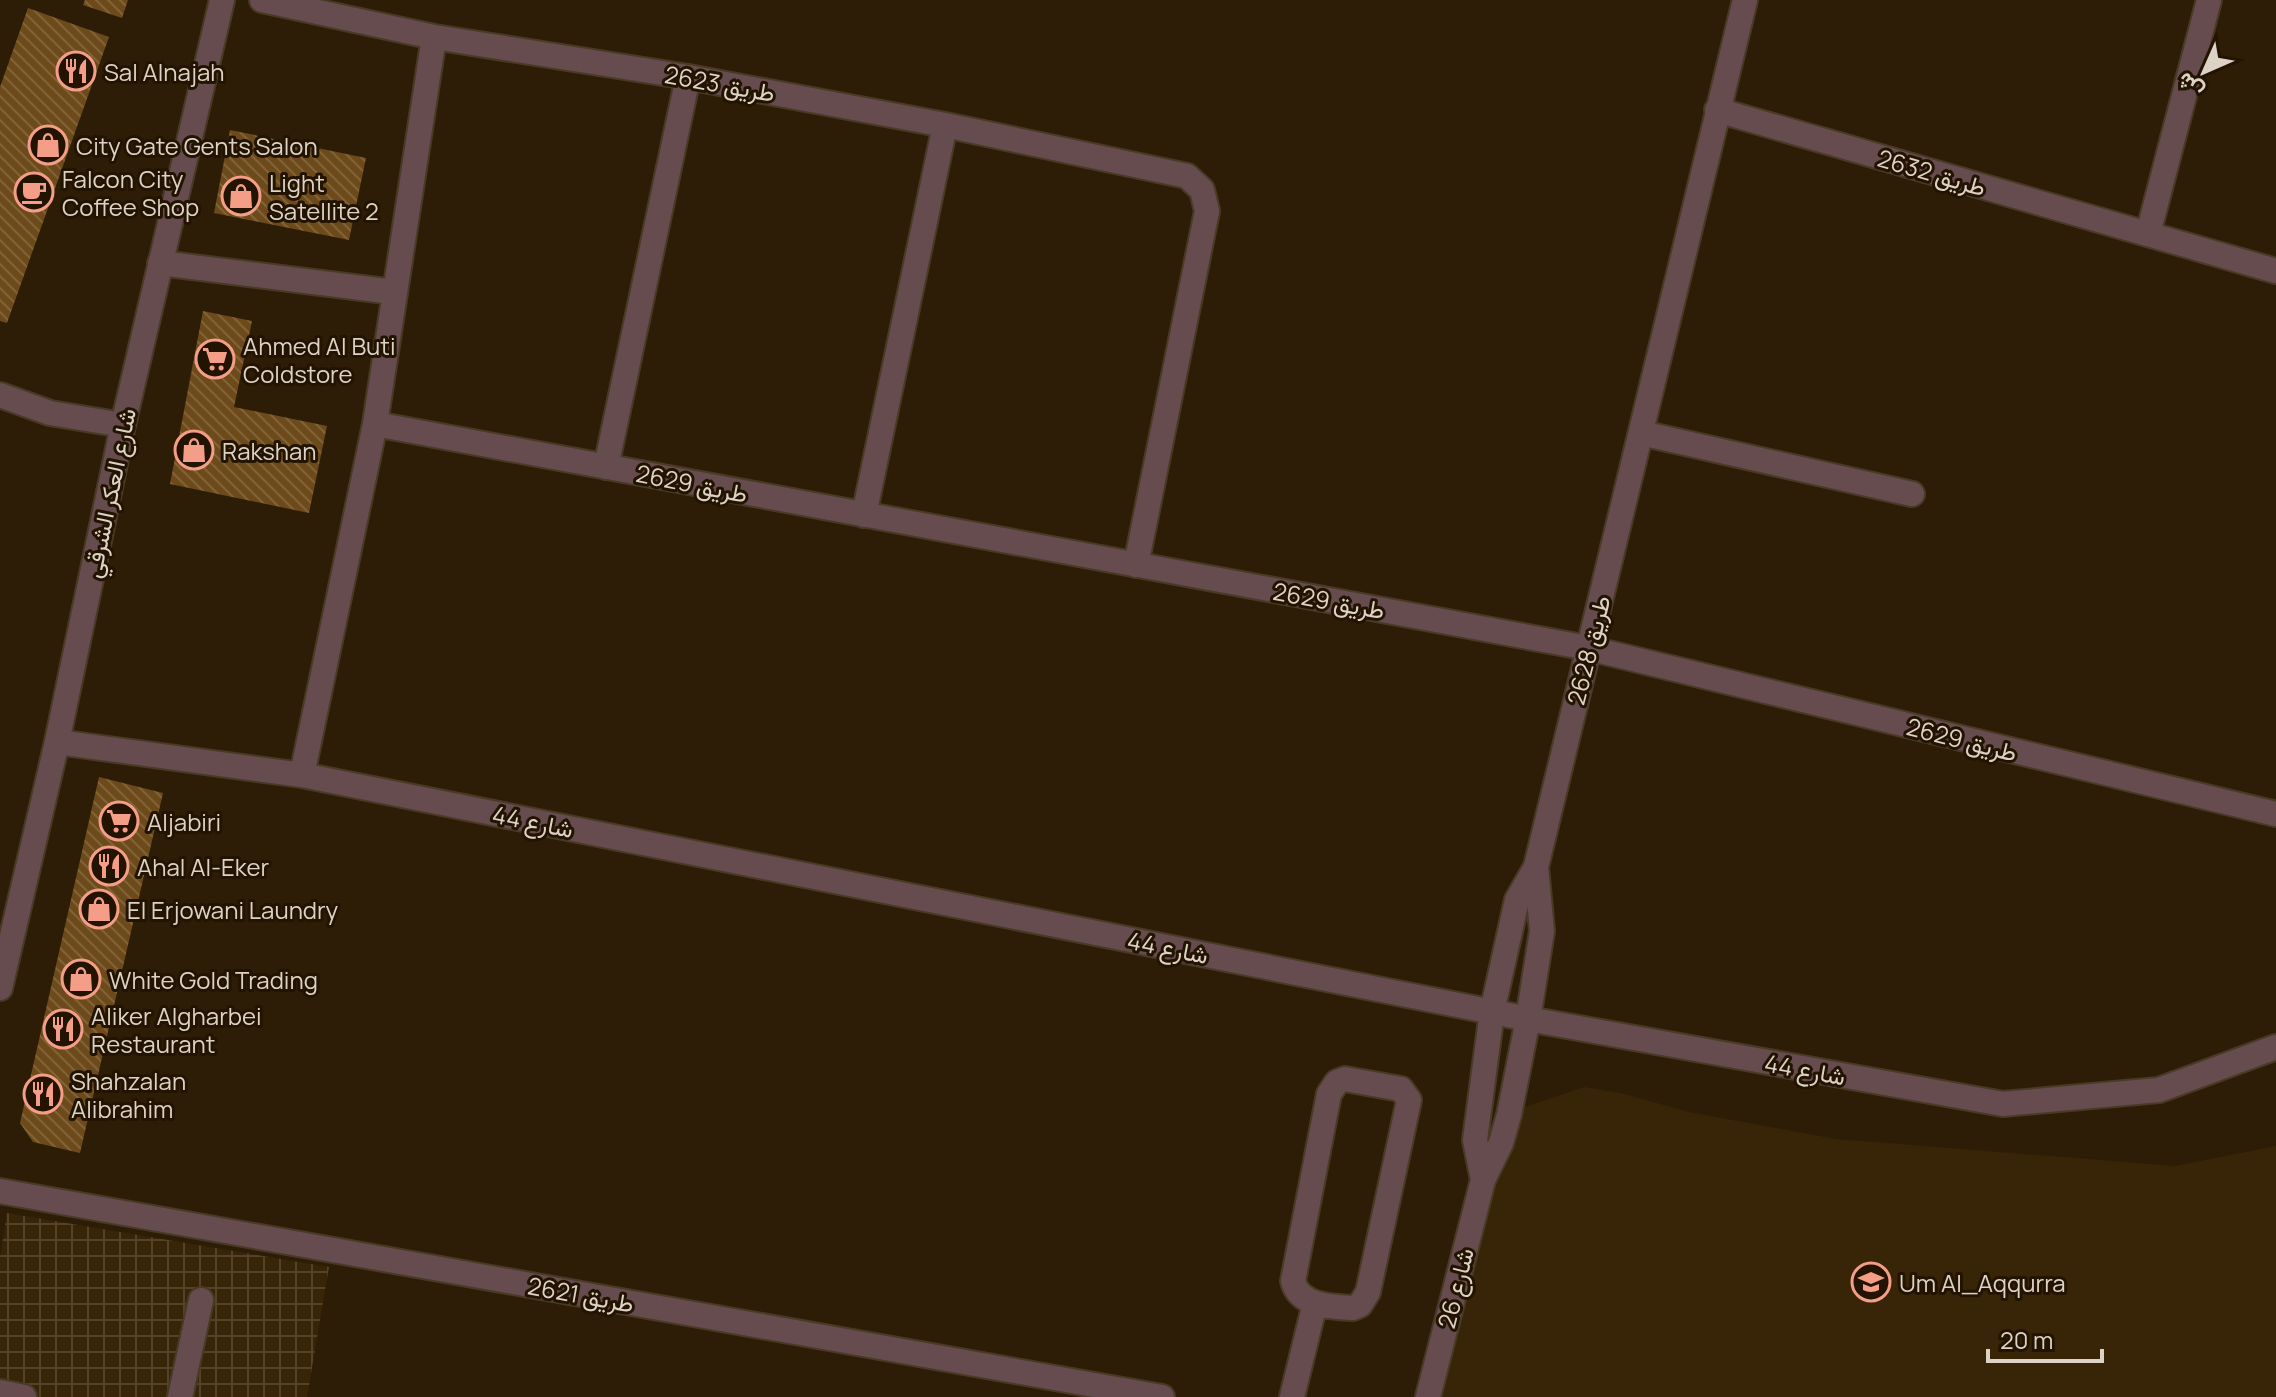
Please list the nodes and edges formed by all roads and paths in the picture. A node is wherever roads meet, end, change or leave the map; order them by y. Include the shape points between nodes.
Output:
1 (222, 0) edge
2 (262, 0) edge
3 (1745, 0) edge
4 (2209, 0) edge
5 (434, 37) junction
6 (688, 77) junction
7 (1717, 110) junction
8 (945, 125) junction
9 (2148, 234) junction
10 (160, 263) junction
11 (2276, 271) edge
12 (394, 292) junction
13 (0, 395) edge
14 (375, 424) junction
15 (123, 425) junction
16 (1641, 433) junction
17 (606, 467) junction
18 (1912, 494) dead end
19 (864, 515) junction
20 (1136, 565) junction
21 (1588, 648) junction
22 (57, 742) junction
23 (302, 775) junction
24 (2276, 814) edge
25 (1536, 867) junction
26 (0, 988) edge
27 (1492, 1012) junction
28 (1528, 1019) junction
29 (2276, 1047) edge
30 (1483, 1180) junction
31 (0, 1191) edge
32 (201, 1300) dead end
33 (1315, 1303) junction
34 (0, 1392) edge
35 (24, 1397) edge
36 (180, 1397) edge
37 (1162, 1397) edge
38 (1292, 1397) edge
39 (1428, 1397) edge

1 - 10 street, شارع العكر الشرقي
2 - 5 street, طريق 2623
3 - 7 street, طريق 2628
4 - 9 street
5 - 6 street, طريق 2623
5 - 12 street
6 - 8 street, طريق 2623
6 - 17 street
7 - 9 street, طريق 2632
7 - 16 street, طريق 2628
8 - 19 street
8 - 20 street, طريق 2623 via 1177,172 1195,182 1206,200
9 - 11 street, طريق 2632
10 - 12 street
10 - 15 street, شارع العكر الشرقي
12 - 14 street
13 - 15 street via 50,413
14 - 17 street, طريق 2629
14 - 23 street
15 - 22 street, شارع العكر الشرقي
16 - 18 street
16 - 21 street, طريق 2628
17 - 19 street, طريق 2629
19 - 20 street, طريق 2629
20 - 21 street, طريق 2629
21 - 24 street, طريق 2629
21 - 25 street, طريق 2628
22 - 23 street, شارع 44
22 - 26 street, شارع العكر الشرقي
23 - 27 street, شارع 44
25 - 27 street, طريق 2628 via 1517,900
25 - 28 street, طريق 2628 via 1542,931
27 - 28 street, شارع 44
27 - 30 street, شارع 26 via 1475,1140
28 - 29 street, شارع 44 via 2003,1104 2159,1090
28 - 30 street, شارع 26 via 1509,1115
30 - 39 street, شارع 26
31 - 37 street, طريق 2621
32 - 36 street
33 - 33 street via 1353,1308 1365,1300 1409,1107 1401,1089 1345,1079 1332,1087 1293,1281 1300,1296
33 - 38 street
34 - 35 street

